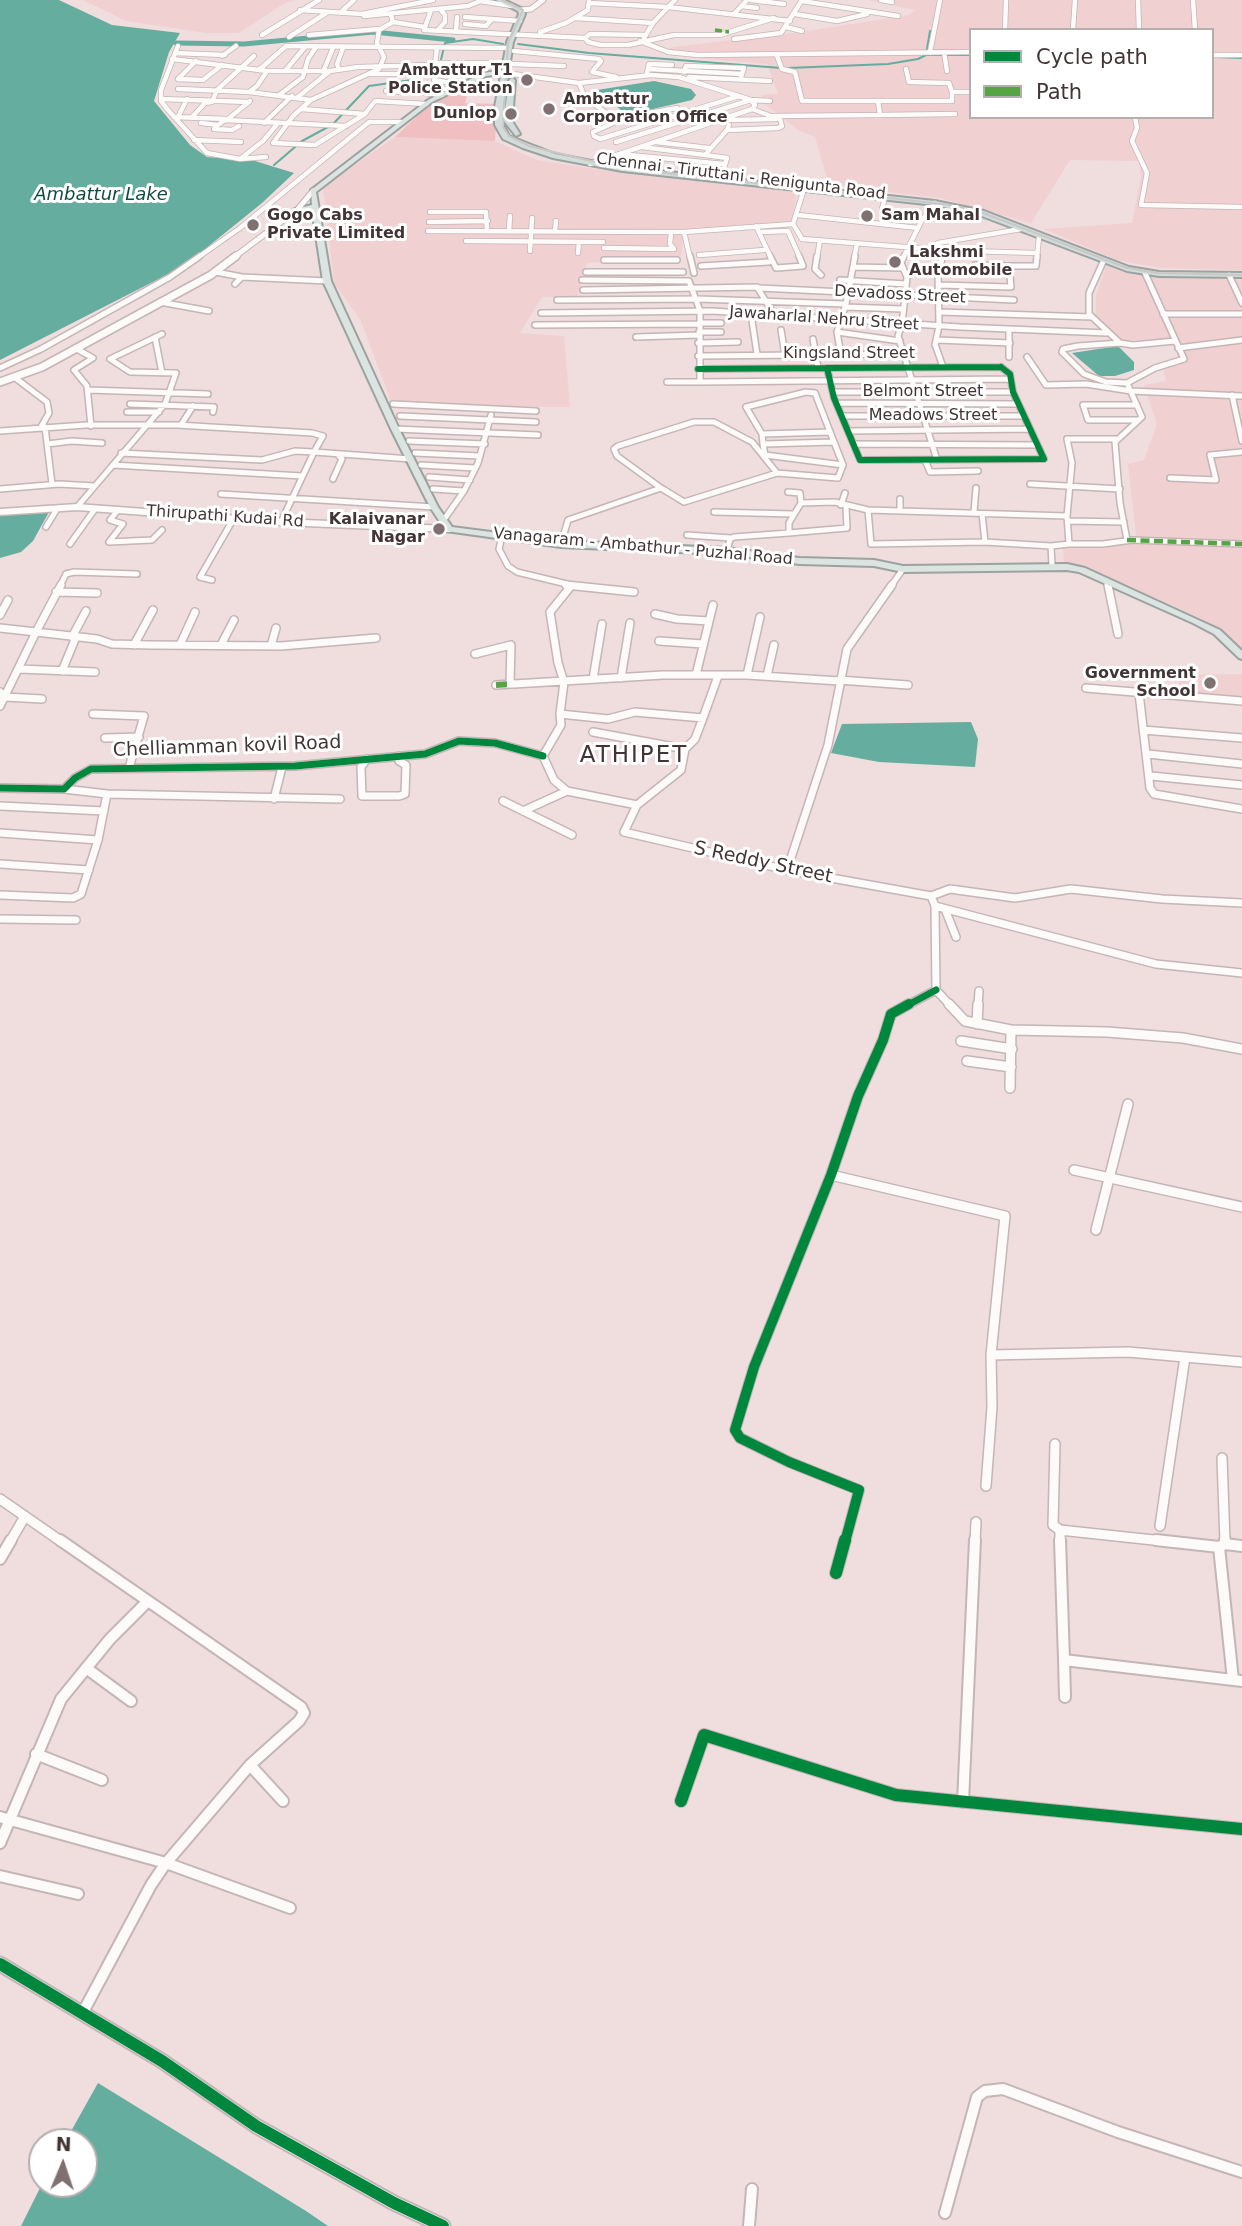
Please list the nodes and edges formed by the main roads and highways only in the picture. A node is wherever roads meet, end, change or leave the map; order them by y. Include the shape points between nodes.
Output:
1 (499, 0) edge
2 (505, 0) edge
3 (525, 10) junction
4 (513, 43) junction
5 (508, 69) junction
6 (592, 162) junction
7 (313, 191) junction
8 (315, 207) junction
9 (298, 209) junction
10 (1242, 273) edge
11 (0, 382) edge
12 (1242, 656) edge

1 - 3 highway
2 - 3 highway
3 - 4 highway, Chennai - Tiruttani - Renigunta Road
3 - 4 highway, Chennai - Tiruttani - Renigunta Road
4 - 5 highway, Chennai - Tiruttani - Renigunta Road
5 - 6 highway, Chennai - Tiruttani - Renigunta Road via 508,121 514,132
5 - 7 main road via 492,72 426,104
6 - 10 highway, Chennai - Tiruttani - Renigunta Road via 930,198 1004,218 1130,265
6 - 10 highway, Chennai - Tiruttani - Renigunta Road via 935,203 965,209 1103,262 1145,273
7 - 8 main road
7 - 9 main road
8 - 9 main road
8 - 12 main road, Vanagaram - Ambathur - Puzhal Road via 327,281 395,429 449,529 561,544 727,551 903,569 1052,565 1082,570 1217,632
9 - 11 main road via 216,272 42,367

